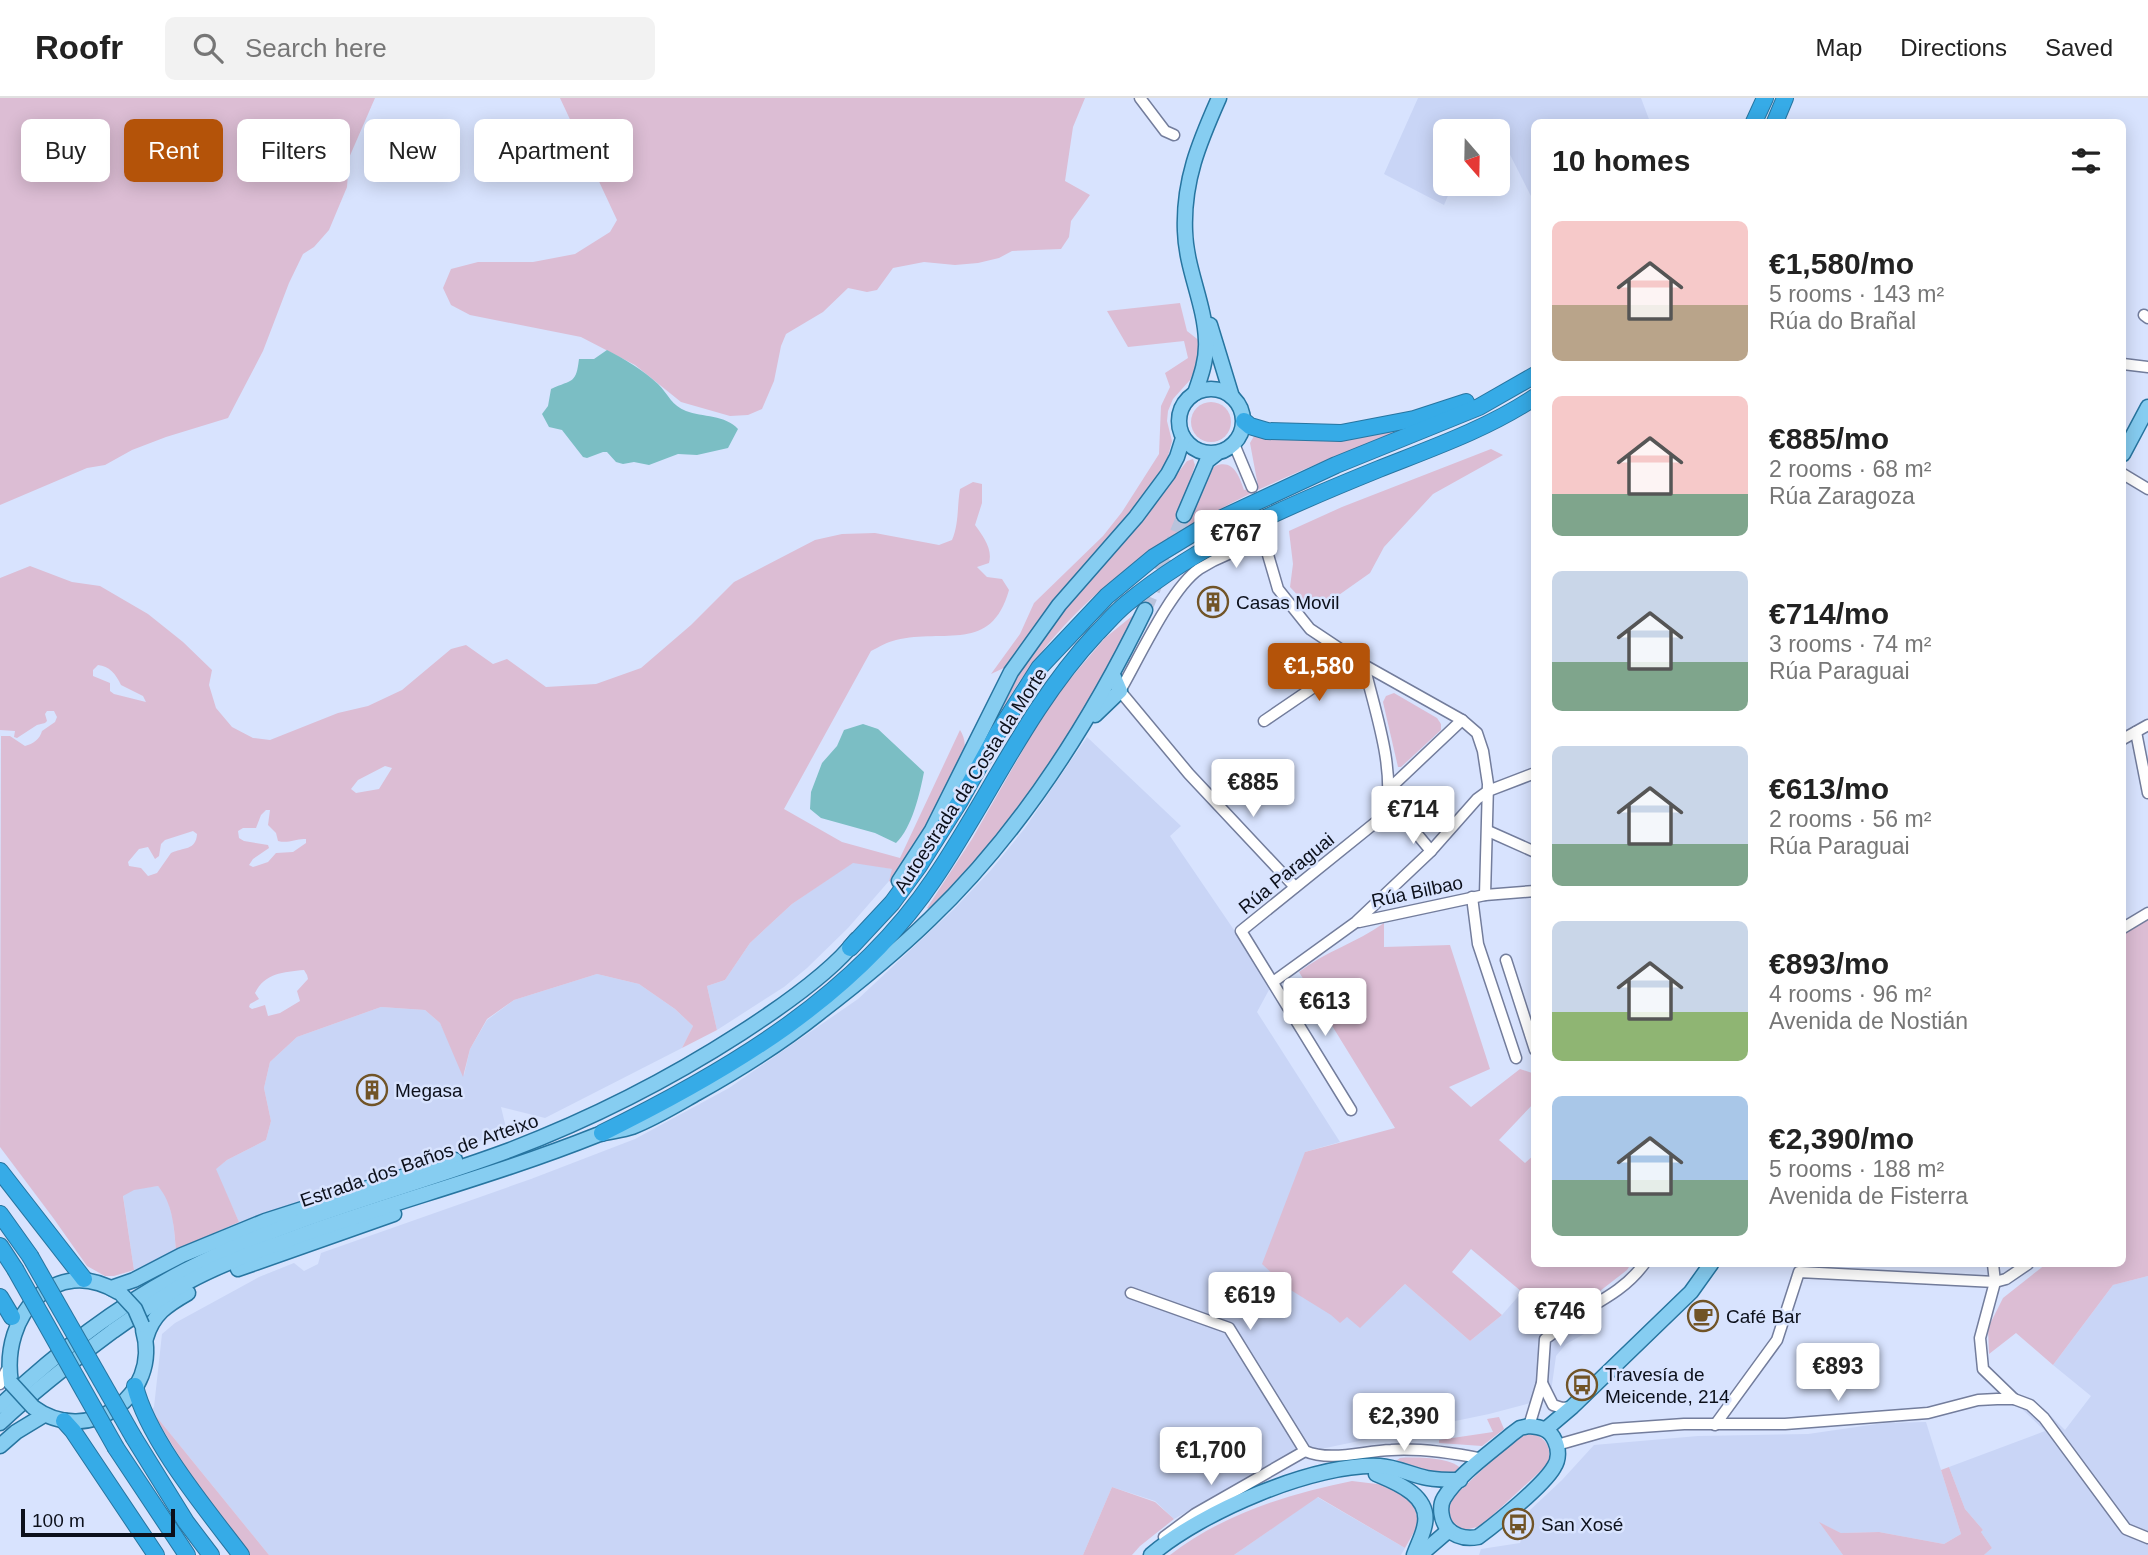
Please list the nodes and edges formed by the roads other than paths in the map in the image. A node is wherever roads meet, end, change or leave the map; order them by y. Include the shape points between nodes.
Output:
1 (1140, 98) edge
2 (1219, 98) edge
3 (1765, 98) edge
4 (1785, 98) edge
5 (1755, 119) edge
6 (1776, 119) edge
7 (1174, 135) dead end
8 (1198, 296) junction
9 (2126, 364) edge
10 (1531, 365) edge
11 (2148, 367) edge
12 (1531, 377) edge
13 (1195, 393) junction
14 (1232, 397) junction
15 (1531, 400) edge
16 (2148, 407) edge
17 (1244, 421) junction
18 (1183, 438) junction
19 (1234, 444) junction
20 (2126, 448) edge
21 (1216, 454) junction
22 (2126, 476) edge
23 (1252, 487) dead end
24 (2148, 489) edge
25 (1184, 515) tunnel mouth
26 (1261, 531) dead end
27 (1264, 543) junction
28 (1145, 610) tunnel mouth
29 (1360, 662) junction
30 (1113, 675) junction
31 (1120, 691) junction
32 (1462, 720) junction
33 (1265, 721) dead end
34 (2148, 725) edge
35 (1082, 728) junction
36 (2136, 732) junction
37 (2126, 737) edge
38 (2146, 773) edge
39 (1531, 775) edge
40 (1488, 791) junction
41 (2148, 793) edge
42 (1388, 794) junction
43 (1488, 831) junction
44 (1531, 850) edge
45 (1431, 851) junction
46 (1295, 887) junction
47 (1485, 894) junction
48 (1531, 894) edge
49 (1472, 897) junction
50 (2148, 913) edge
51 (1356, 922) junction
52 (2126, 926) edge
53 (850, 948) junction
54 (1506, 960) dead end
55 (1273, 982) junction
56 (1531, 1038) edge
57 (1516, 1058) dead end
58 (1351, 1110) dead end
59 (593, 1115) junction
60 (602, 1133) junction
61 (540, 1158) junction
62 (0, 1171) edge
63 (0, 1214) edge
64 (0, 1246) edge
65 (1642, 1267) edge
66 (1709, 1267) edge
67 (1993, 1267) edge
68 (2024, 1267) edge
69 (84, 1279) junction
70 (1995, 1282) junction
71 (117, 1291) junction
72 (1131, 1293) dead end
73 (0, 1297) edge
74 (12, 1318) junction
75 (144, 1332) junction
76 (2, 1351) edge
77 (6, 1379) edge
78 (1542, 1383) junction
79 (135, 1386) junction
80 (2014, 1399) junction
81 (0, 1406) edge
82 (1572, 1407) junction
83 (38, 1411) junction
84 (64, 1421) junction
85 (0, 1423) edge
86 (1714, 1425) junction
87 (1529, 1426) junction
88 (1546, 1429) junction
89 (1557, 1445) junction
90 (0, 1446) edge
91 (1305, 1451) junction
92 (1483, 1459) junction
93 (1349, 1469) junction
94 (1376, 1474) junction
95 (1460, 1480) junction
96 (1443, 1500) junction
97 (1449, 1530) junction
98 (2146, 1540) edge
99 (156, 1555) edge
100 (187, 1555) edge
101 (211, 1555) edge
102 (241, 1555) edge
103 (1146, 1555) edge
104 (1151, 1555) edge
105 (1414, 1555) edge
106 (1420, 1555) edge

1 - 7 street via 1165,131
2 - 8 main road via 1189,171 1185,193 1185,233
3 - 5 highway
4 - 6 highway
8 - 13 main road via 1206,340
8 - 14 main road
9 - 11 street
10 - 17 highway via 1486,393 1414,419 1341,433 1267,431
12 - 53 highway, Autoestrada da Costa da Morte via 1479,407 1336,465 1205,526 1154,557 1107,596 1039,668 919,866
13 - 14 main road via 1214,389
13 - 18 main road via 1179,418
14 - 17 main road
15 - 60 highway, Autoestrada da Costa da Morte via 1464,436 1266,517 1167,572 1123,606 1057,679 934,880 878,948 812,1007 759,1046 660,1105
16 - 20 main road
17 - 19 main road
18 - 21 main road via 1197,451
18 - 53 main road, Estrada dos Baños de Arteixo via 1168,474 1059,605 1011,672 932,830
19 - 21 main road
19 - 23 street
21 - 25 main road via 1207,461
22 - 24 street
26 - 27 street
27 - 29 street via 1278,589 1310,629
27 - 31 street via 1198,570 1171,601
28 - 30 main road
29 - 32 street
29 - 33 street
29 - 42 street via 1386,764
30 - 31 main road
30 - 35 main road
31 - 35 main road
31 - 46 street via 1189,774
32 - 40 street via 1477,733
32 - 42 street, Rúa Paraguai
34 - 36 street
35 - 60 main road, Estrada dos Baños de Arteixo via 982,863 932,917 864,978 783,1042 736,1071 629,1128
36 - 37 street
36 - 38 street
38 - 41 street
39 - 40 street
40 - 43 street
40 - 45 street
42 - 45 street
42 - 46 street, Rúa Paraguai via 1385,814
43 - 44 street
43 - 47 street
45 - 51 street
46 - 55 street, Rúa Paraguai via 1241,931
47 - 48 street, Rúa Bilbao
47 - 49 street, Rúa Bilbao
49 - 51 street, Rúa Bilbao
49 - 57 street via 1478,944
50 - 52 street
51 - 55 street
53 - 59 main road, Estrada dos Baños de Arteixo via 751,1026
54 - 56 street
55 - 58 street, Rúa Paraguai
59 - 71 main road via 265,1221 182,1255
59 - 81 main road, Estrada dos Baños de Arteixo via 201,1262 135,1298
60 - 61 main road, Estrada dos Baños de Arteixo
61 - 75 main road via 205,1284 161,1312
61 - 85 main road, Estrada dos Baños de Arteixo via 337,1223 186,1283 78,1357
62 - 69 highway
63 - 101 highway, bridge via 30,1255 134,1438
64 - 100 highway, bridge via 116,1448
65 - 78 street via 1613,1295 1545,1339
66 - 82 main road via 1691,1292
67 - 70 street
68 - 70 street
69 - 71 main road
69 - 74 main road via 65,1280 43,1289 25,1300
70 - 80 street via 1980,1338 1983,1370
70 - 86 street via 1799,1272 1777,1340
71 - 75 main road, bridge via 135,1310
72 - 91 street via 1229,1328
73 - 74 highway
74 - 76 main road
75 - 79 main road via 142,1373
76 - 77 main road
77 - 83 main road, bridge
78 - 82 street via 1553,1405
78 - 87 street
79 - 84 main road via 128,1398 104,1417
79 - 102 highway via 155,1432 196,1497
80 - 86 street via 1978,1400 1928,1413
80 - 98 street via 2044,1418 2126,1529
82 - 88 main road
83 - 84 main road
83 - 90 main road
84 - 99 highway
86 - 89 street via 1614,1429
87 - 88 main road
87 - 92 main road
88 - 89 main road
89 - 97 main road via 1555,1466 1491,1528 1469,1539
91 - 92 street via 1317,1456 1393,1450
91 - 103 street via 1195,1514
92 - 95 main road
93 - 94 main road
93 - 95 main road via 1381,1466 1429,1479
93 - 104 main road via 1301,1479 1244,1500
94 - 96 main road via 1413,1481
94 - 105 main road via 1418,1497 1425,1525
95 - 96 main road
96 - 97 main road via 1441,1514
97 - 106 main road

